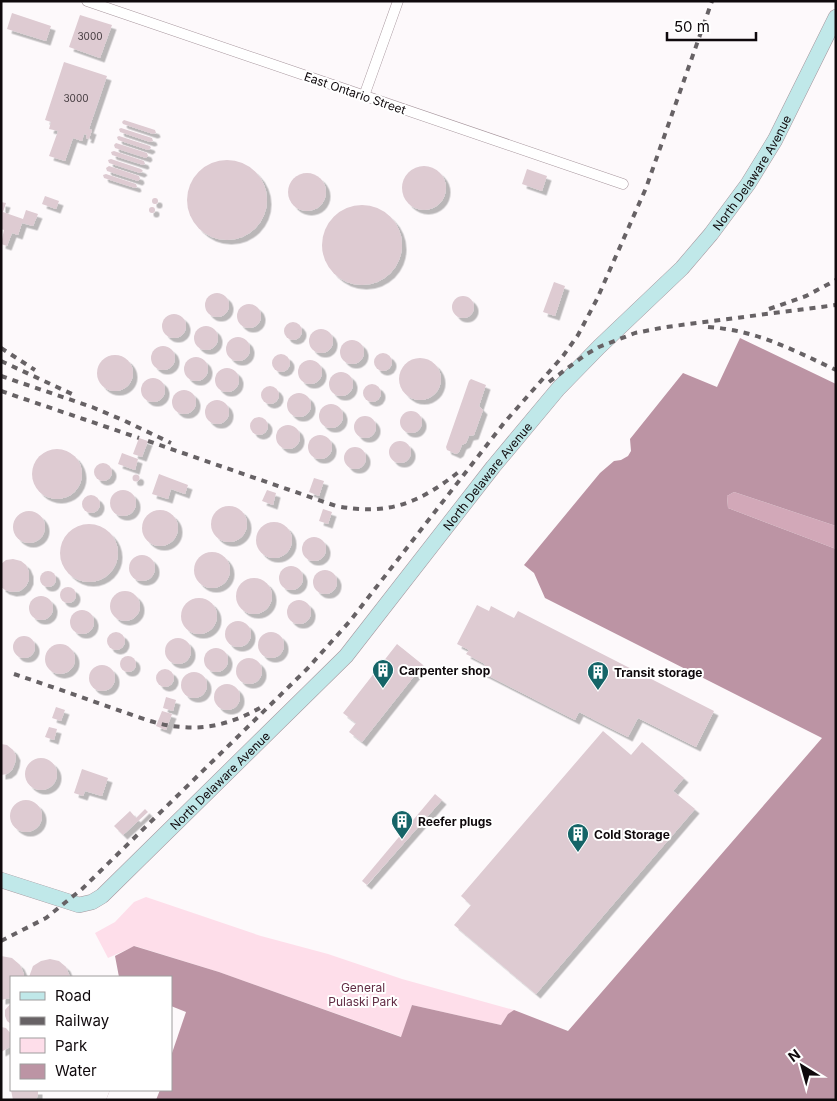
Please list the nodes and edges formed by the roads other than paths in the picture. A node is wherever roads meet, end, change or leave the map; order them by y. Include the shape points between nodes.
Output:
1 (87, 1) edge
2 (398, 1) edge
3 (836, 17) edge
4 (364, 96) junction
5 (623, 184) dead end
6 (1, 880) edge

1 - 4 street, East Ontario Street
2 - 4 street
3 - 6 street, North Delaware Avenue via 775,140 711,234 682,268 558,389 493,466 346,656 108,890 92,902 78,905
4 - 5 street, East Ontario Street

